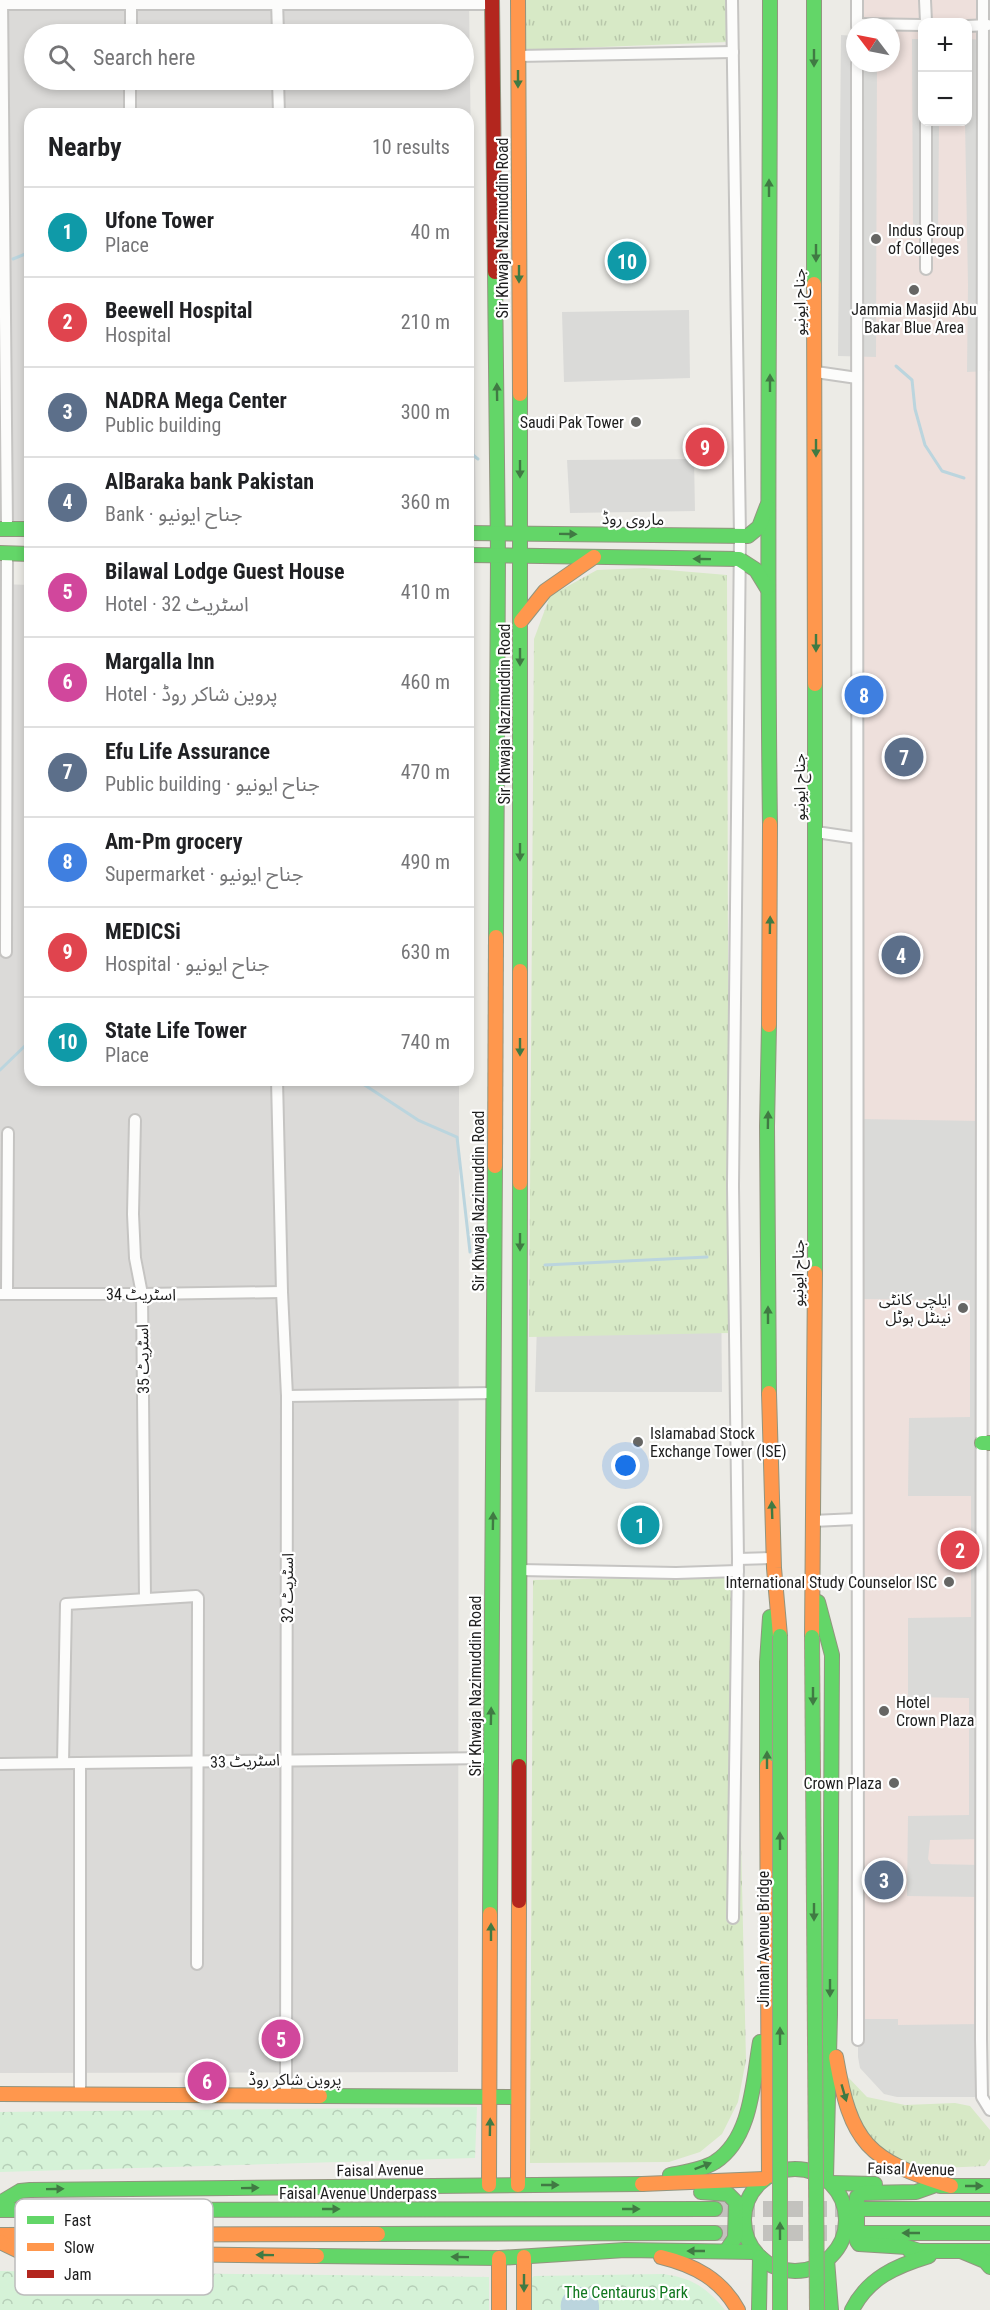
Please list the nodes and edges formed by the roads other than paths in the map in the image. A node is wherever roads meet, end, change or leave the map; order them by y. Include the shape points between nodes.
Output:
1 (518, 0) edge
2 (732, 0) edge
3 (770, 0) edge
4 (814, 0) edge
5 (857, 0) edge
6 (925, 0) edge
7 (983, 0) edge
8 (131, 2) edge
9 (278, 2) edge
10 (492, 2) edge
11 (1, 3) edge
12 (857, 18) edge
13 (924, 18) edge
14 (130, 24) edge
15 (278, 24) edge
16 (918, 24) edge
17 (900, 25) edge
18 (972, 26) edge
19 (988, 26) edge
20 (733, 52) junction
21 (518, 56) junction
22 (857, 72) edge
23 (130, 90) edge
24 (278, 90) edge
25 (130, 108) edge
26 (279, 108) edge
27 (926, 126) edge
28 (926, 269) dead end
29 (816, 372) junction
30 (857, 378) junction
31 (770, 494) junction
32 (520, 496) junction
33 (3, 528) edge
34 (24, 528) edge
35 (474, 533) edge
36 (498, 534) junction
37 (521, 534) junction
38 (547, 534) junction
39 (740, 537) junction
40 (3, 554) edge
41 (24, 554) edge
42 (474, 555) edge
43 (498, 555) junction
44 (520, 556) junction
45 (594, 557) junction
46 (739, 559) junction
47 (767, 588) junction
48 (520, 622) junction
49 (816, 832) junction
50 (857, 838) junction
51 (986, 856) edge
52 (6, 952) dead end
53 (277, 1086) edge
54 (135, 1120) dead end
55 (8, 1133) dead end
56 (282, 1292) junction
57 (3, 1294) edge
58 (142, 1294) junction
59 (494, 1393) junction
60 (288, 1396) junction
61 (986, 1443) edge
62 (858, 1519) junction
63 (812, 1521) junction
64 (738, 1559) junction
65 (774, 1563) junction
66 (520, 1570) junction
67 (738, 1571) junction
68 (812, 1575) junction
69 (145, 1599) junction
70 (519, 1673) junction
71 (491, 1675) junction
72 (490, 1758) junction
73 (287, 1759) junction
74 (63, 1763) junction
75 (80, 1763) junction
76 (198, 1763) junction
77 (0, 1764) edge
78 (734, 1918) dead end
79 (197, 1964) dead end
80 (767, 2010) junction
81 (830, 2015) junction
82 (858, 2040) dead end
83 (0, 2094) edge
84 (80, 2095) junction
85 (286, 2096) junction
86 (491, 2096) junction
87 (518, 2097) junction
88 (990, 2110) edge
89 (767, 2177) junction
90 (828, 2181) junction
91 (489, 2185) junction
92 (518, 2185) junction
93 (626, 2185) junction
94 (951, 2186) junction
95 (990, 2186) edge
96 (933, 2187) junction
97 (0, 2204) edge
98 (715, 2209) tunnel mouth
99 (864, 2209) tunnel mouth
100 (990, 2209) edge
101 (0, 2210) edge
102 (15, 2210) edge
103 (213, 2210) edge
104 (715, 2233) tunnel mouth
105 (865, 2233) tunnel mouth
106 (990, 2233) edge
107 (213, 2234) edge
108 (0, 2235) edge
109 (15, 2235) edge
110 (0, 2242) edge
111 (15, 2249) edge
112 (624, 2250) junction
113 (726, 2251) junction
114 (919, 2251) junction
115 (954, 2251) junction
116 (990, 2251) edge
117 (213, 2254) edge
118 (757, 2254) junction
119 (524, 2257) junction
120 (831, 2257) junction
121 (499, 2258) junction
122 (990, 2267) edge
123 (499, 2310) edge
124 (524, 2310) edge
125 (738, 2310) edge
126 (759, 2310) edge
127 (780, 2310) edge
128 (818, 2310) edge
129 (831, 2310) edge
130 (852, 2310) edge

1 - 21 main road, Sir Khwaja Nazimuddin Road
2 - 20 street
31 -> 3 main road, جناح ایونیو
4 -> 29 main road, جناح ایونیو
5 - 12 street
6 - 13 street
7 - 19 street
8 - 9 street
8 - 11 street
8 - 14 street
9 - 10 street
9 - 15 street
36 -> 10 main road, Sir Khwaja Nazimuddin Road
11 - 33 street
16 - 17 street
18 - 19 street
19 - 51 street
20 - 21 street
20 - 39 street
21 -> 32 main road, Sir Khwaja Nazimuddin Road
22 - 30 street
23 - 25 street
24 - 26 street
27 - 28 street
29 - 30 street
29 -> 49 main road, جناح ایونیو
30 - 50 street
31 - 39 main road via 758,530
31 - 47 main road, جناح ایونیو
32 - 37 main road, Sir Khwaja Nazimuddin Road
32 - 38 main road via 528,522
33 - 34 main road
33 - 40 main road
35 - 36 main road, ماروی روڈ
36 - 37 main road, ماروی روڈ
36 - 43 main road, Sir Khwaja Nazimuddin Road
37 - 38 main road, ماروی روڈ
37 - 44 main road, Sir Khwaja Nazimuddin Road
38 -> 39 main road, ماروی روڈ
39 - 46 street
40 - 41 main road
40 - 52 street
42 - 43 main road
43 - 44 main road
43 - 59 main road, Sir Khwaja Nazimuddin Road
44 - 45 main road
44 - 48 main road, Sir Khwaja Nazimuddin Road
46 -> 45 main road
45 - 48 main road via 541,593
46 - 47 main road via 759,572
46 - 64 street via 733,1186
65 -> 47 main road, جناح ایونیو via 768,1360 771,878
48 -> 66 main road, Sir Khwaja Nazimuddin Road
49 - 50 street
49 - 63 main road, جناح ایونیو
50 - 62 street
51 - 61 street
53 - 56 street, اسٹریٹ 32
54 - 58 street, اسٹریٹ 35 via 133,1214
55 - 57 street
56 - 58 street, اسٹریٹ 34
56 - 60 street, اسٹریٹ 32
57 - 58 street, اسٹریٹ 34
58 - 69 street, اسٹریٹ 35
59 - 60 street
71 -> 59 main road, Sir Khwaja Nazimuddin Road
60 - 73 street, اسٹریٹ 32
61 - 88 street via 981,2039 982,2097
62 - 63 street
62 - 82 street
63 - 68 main road, جناح ایونیو
64 - 65 street
64 - 67 street
80 -> 65 main road via 767,1662
127 -> 65 main road, Jinnah Avenue Bridge, bridge via 780,1636
66 - 67 street
66 - 70 main road, Sir Khwaja Nazimuddin Road
67 - 78 street
68 -> 81 main road via 832,1655
68 -> 128 main road, bridge
69 - 74 street via 66,1604
69 - 76 street via 198,1598
70 - 71 main road
70 - 87 main road, Sir Khwaja Nazimuddin Road
72 -> 71 main road, Sir Khwaja Nazimuddin Road
72 - 73 street, اسٹریٹ 33
86 -> 72 main road, Sir Khwaja Nazimuddin Road
73 - 76 street, اسٹریٹ 33
73 - 85 street, اسٹریٹ 32
74 - 75 street, اسٹریٹ 33
74 - 77 street, اسٹریٹ 33
75 - 76 street, اسٹریٹ 33
75 - 84 street
76 - 79 street
80 - 89 main road
93 -> 80 main road via 715,2162 733,2144 745,2120
81 - 90 main road
81 -> 94 main road via 839,2076 860,2139 886,2163
83 - 84 main road, پروین شاکر روڈ
84 - 85 main road, پروین شاکر روڈ
85 - 86 main road, پروین شاکر روڈ
86 - 87 main road, پروین شاکر روڈ
91 -> 86 main road, Sir Khwaja Nazimuddin Road
87 - 92 main road, Sir Khwaja Nazimuddin Road
89 - 90 main road via 798,2169 812,2171
89 - 93 main road, Faisal Avenue
89 - 118 main road via 753,2191 746,2206 747,2238
90 - 96 main road, Faisal Avenue
90 - 120 main road via 846,2210 842,2241
91 - 92 main road, Faisal Avenue
97 -> 91 main road, Faisal Avenue via 20,2191 30,2190
92 -> 93 main road, Faisal Avenue
93 - 113 main road via 671,2192 728,2194 736,2202 736,2228 735,2238
94 -> 95 main road, Faisal Avenue
94 - 96 main road, Faisal Avenue
96 - 114 main road via 916,2192 862,2193 857,2197 859,2244
103 -> 98 main road, Faisal Avenue Underpass
99 - 100 main road
101 -> 102 main road, Faisal Avenue Underpass
104 - 107 main road
106 -> 105 main road
108 - 109 main road
111 -> 110 main road
113 -> 112 main road
112 - 119 main road
112 - 125 main road via 695,2267 727,2291
113 - 118 main road
114 - 115 main road
114 - 120 main road
115 - 116 main road
115 - 122 main road via 985,2261
115 - 130 main road via 914,2261 874,2280 861,2292
121 -> 117 main road
118 - 120 main road via 772,2266 800,2271
118 - 126 main road
119 - 121 main road
119 -> 124 main road
120 - 129 main road
121 - 123 main road

